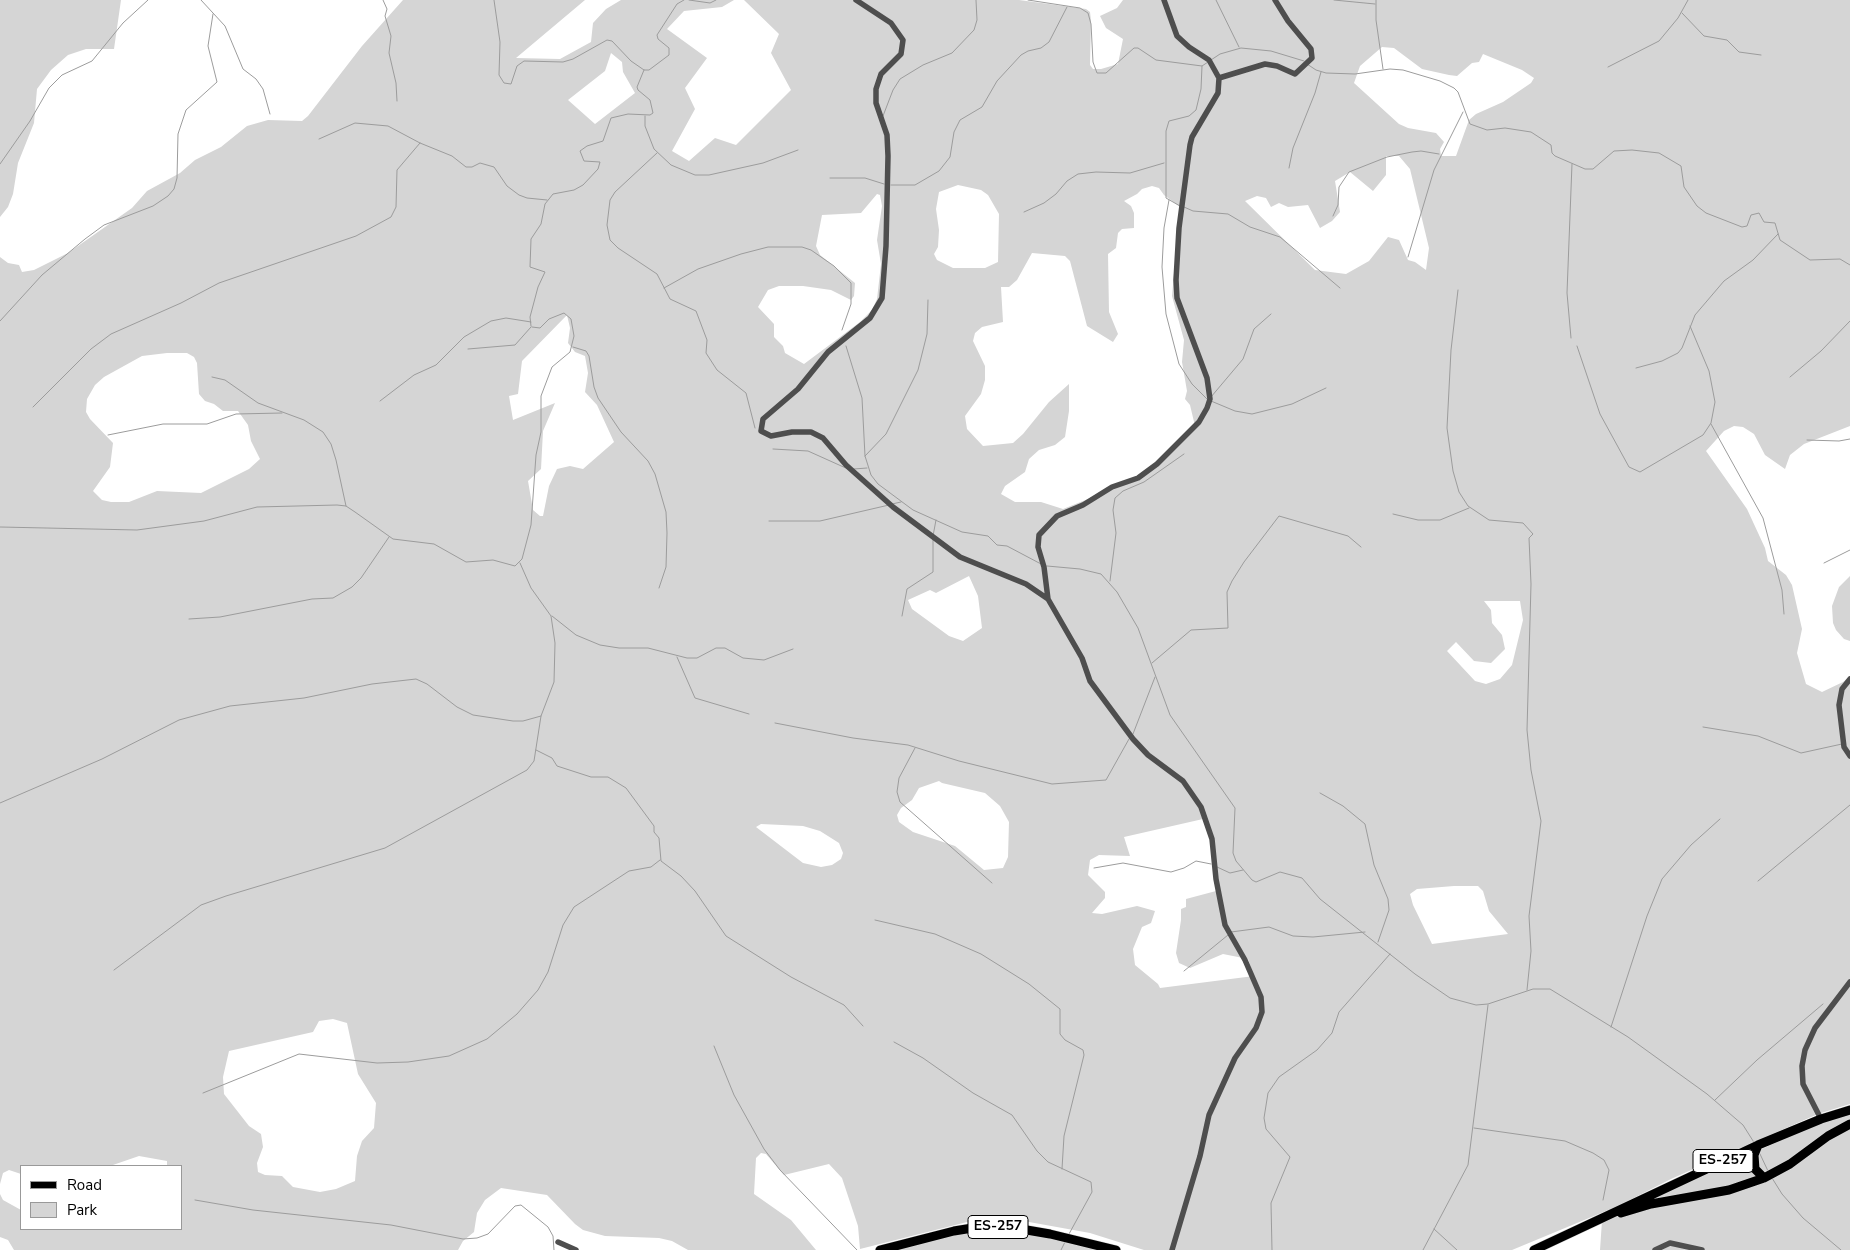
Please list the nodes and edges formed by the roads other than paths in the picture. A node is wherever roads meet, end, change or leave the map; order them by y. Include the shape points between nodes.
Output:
1 (856, 0) edge
2 (1164, 0) edge
3 (1275, 0) edge
4 (1219, 78) junction
5 (1048, 599) junction
6 (1850, 679) edge
7 (1850, 756) edge
8 (1850, 982) edge
9 (1850, 1110) edge
10 (1821, 1119) junction
11 (1850, 1124) edge
12 (1758, 1145) junction
13 (1764, 1178) junction
14 (1600, 1220) junction
15 (558, 1242) dead end
16 (576, 1250) edge
17 (880, 1250) edge
18 (1116, 1250) edge
19 (1172, 1250) edge
20 (1534, 1250) edge
21 (1655, 1250) edge
22 (1702, 1250) edge

1 - 5 street via 891,23 903,40 901,54 881,74 876,89 876,103 887,135 888,156 882,298 870,318 828,352 798,389 763,419 761,431 771,436 792,432 817,434 893,507 960,557 1026,584
2 - 4 street via 1177,36 1209,60
3 - 4 street via 1311,49 1312,58 1295,74 1266,64
4 - 5 street via 1214,100 1190,145 1176,280 1177,298 1210,392 1207,408 1192,429 1138,478 1112,487 1051,520 1038,540
5 - 19 street via 1082,658 1090,681 1110,710 1140,748 1183,781 1201,807 1212,839 1225,924 1262,997 1262,1012 1256,1028 1235,1058 1209,1115
6 - 7 street via 1842,689 1839,705 1844,747
8 - 10 street via 1815,1028 1805,1050 1803,1084
9 - 10 main road, ES-257
10 - 12 main road, ES-257
11 - 13 main road, ES-257
12 - 13 main road via 1754,1155 1755,1169
12 - 14 main road, ES-257
13 - 14 main road, ES-257 via 1729,1190 1651,1204
14 - 20 main road, ES-257
15 - 16 street
17 - 18 main road, ES-257 via 985,1226 1050,1234
21 - 22 street via 1670,1243

